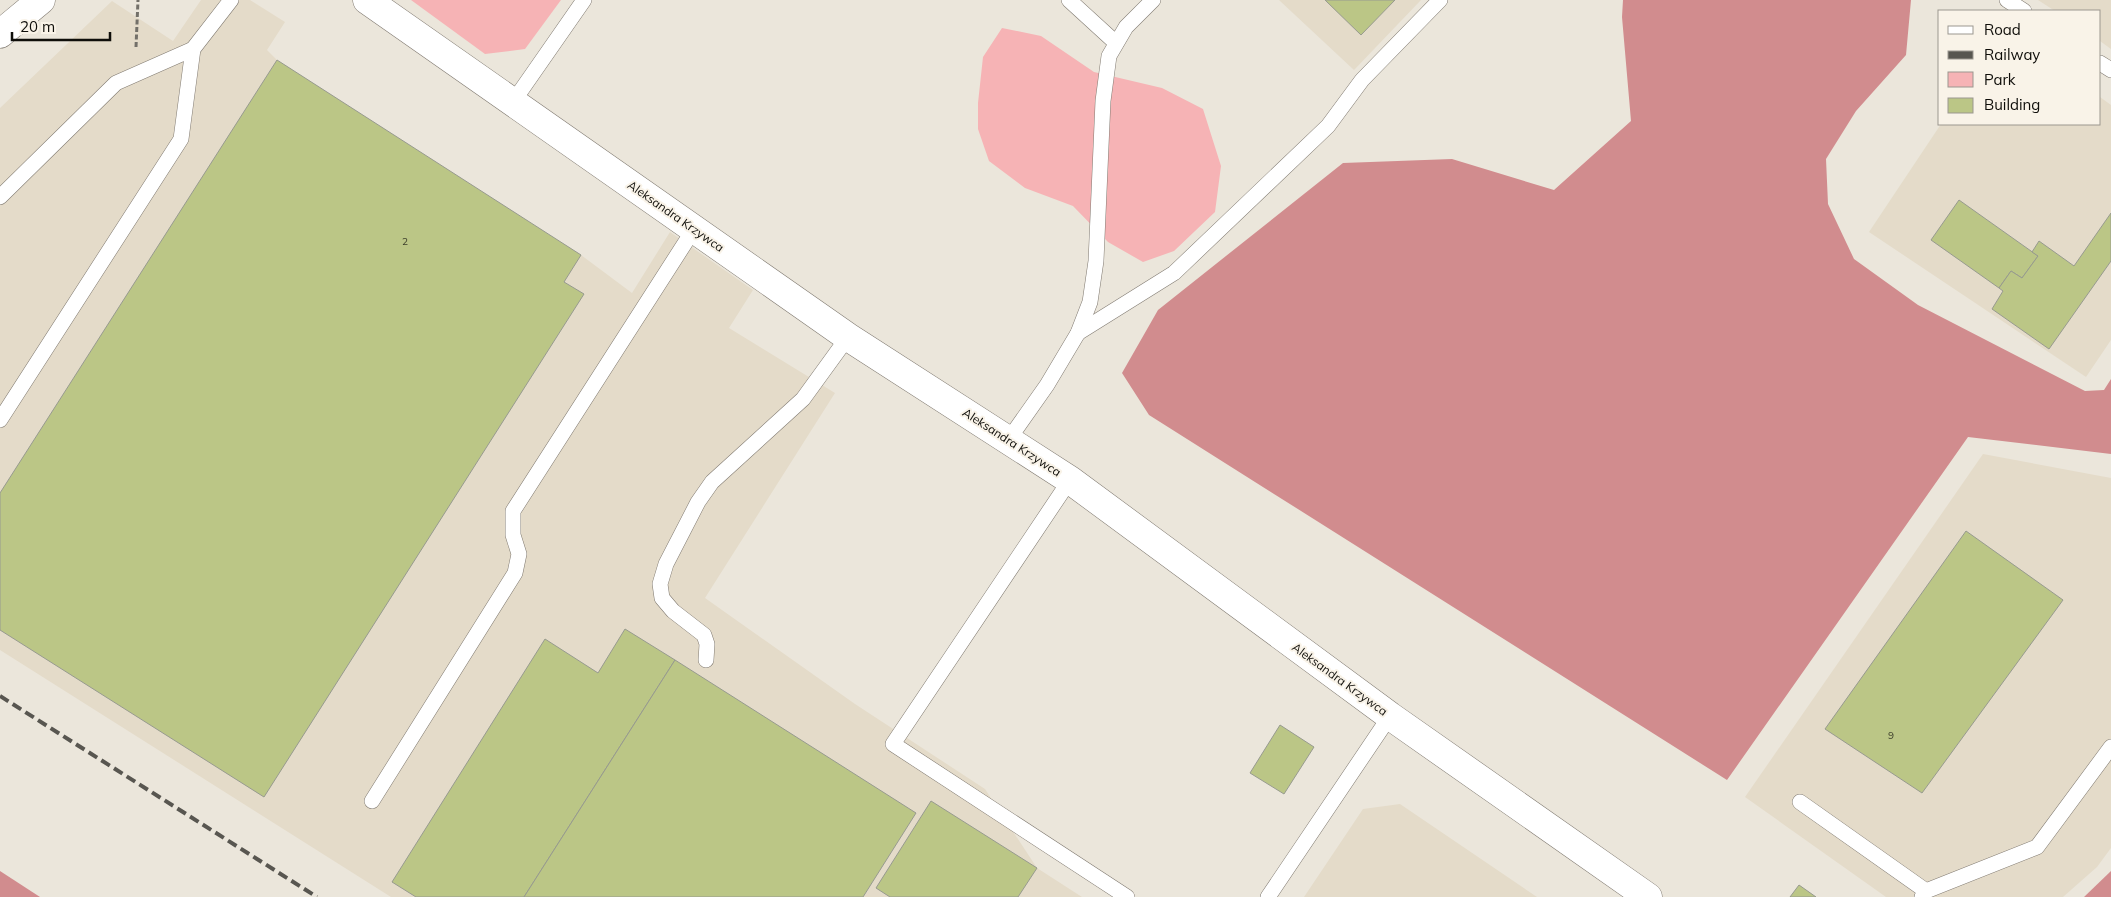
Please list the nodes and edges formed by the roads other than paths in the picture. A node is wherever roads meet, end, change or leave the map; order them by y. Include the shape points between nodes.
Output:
1 (41, 0) edge
2 (231, 0) edge
3 (367, 0) edge
4 (584, 0) edge
5 (1069, 0) edge
6 (1153, 0) edge
7 (1440, 0) edge
8 (2007, 0) edge
9 (2022, 10) edge
10 (0, 34) edge
11 (1116, 44) junction
12 (194, 49) junction
13 (513, 102) junction
14 (0, 197) edge
15 (694, 229) junction
16 (1078, 333) junction
17 (848, 337) junction
18 (0, 420) edge
19 (1009, 439) junction
20 (1070, 480) junction
21 (706, 660) dead end
22 (1390, 716) junction
23 (2111, 747) edge
24 (372, 801) dead end
25 (1800, 802) dead end
26 (1924, 894) edge
27 (1127, 897) edge
28 (1268, 897) edge
29 (1648, 897) edge

1 - 10 street
2 - 12 lane
3 - 13 street, Aleksandra Krzywca
4 - 13 lane
5 - 11 lane
6 - 11 lane via 1126,27
7 - 16 lane via 1362,80 1328,126 1174,273
8 - 9 lane
11 - 16 lane via 1109,56 1104,101 1096,261 1090,302
12 - 14 lane via 116,83
12 - 18 lane via 181,139
13 - 15 street, Aleksandra Krzywca
15 - 17 street, Aleksandra Krzywca
15 - 24 lane via 513,511 513,535 519,554 515,573
16 - 19 lane
17 - 19 street, Aleksandra Krzywca
17 - 21 lane via 803,399 712,482 666,564 660,584 662,598 704,635
19 - 20 street, Aleksandra Krzywca
20 - 22 street, Aleksandra Krzywca
20 - 27 lane via 893,744
22 - 28 lane
22 - 29 street, Aleksandra Krzywca
23 - 26 lane via 2037,847
25 - 26 lane

